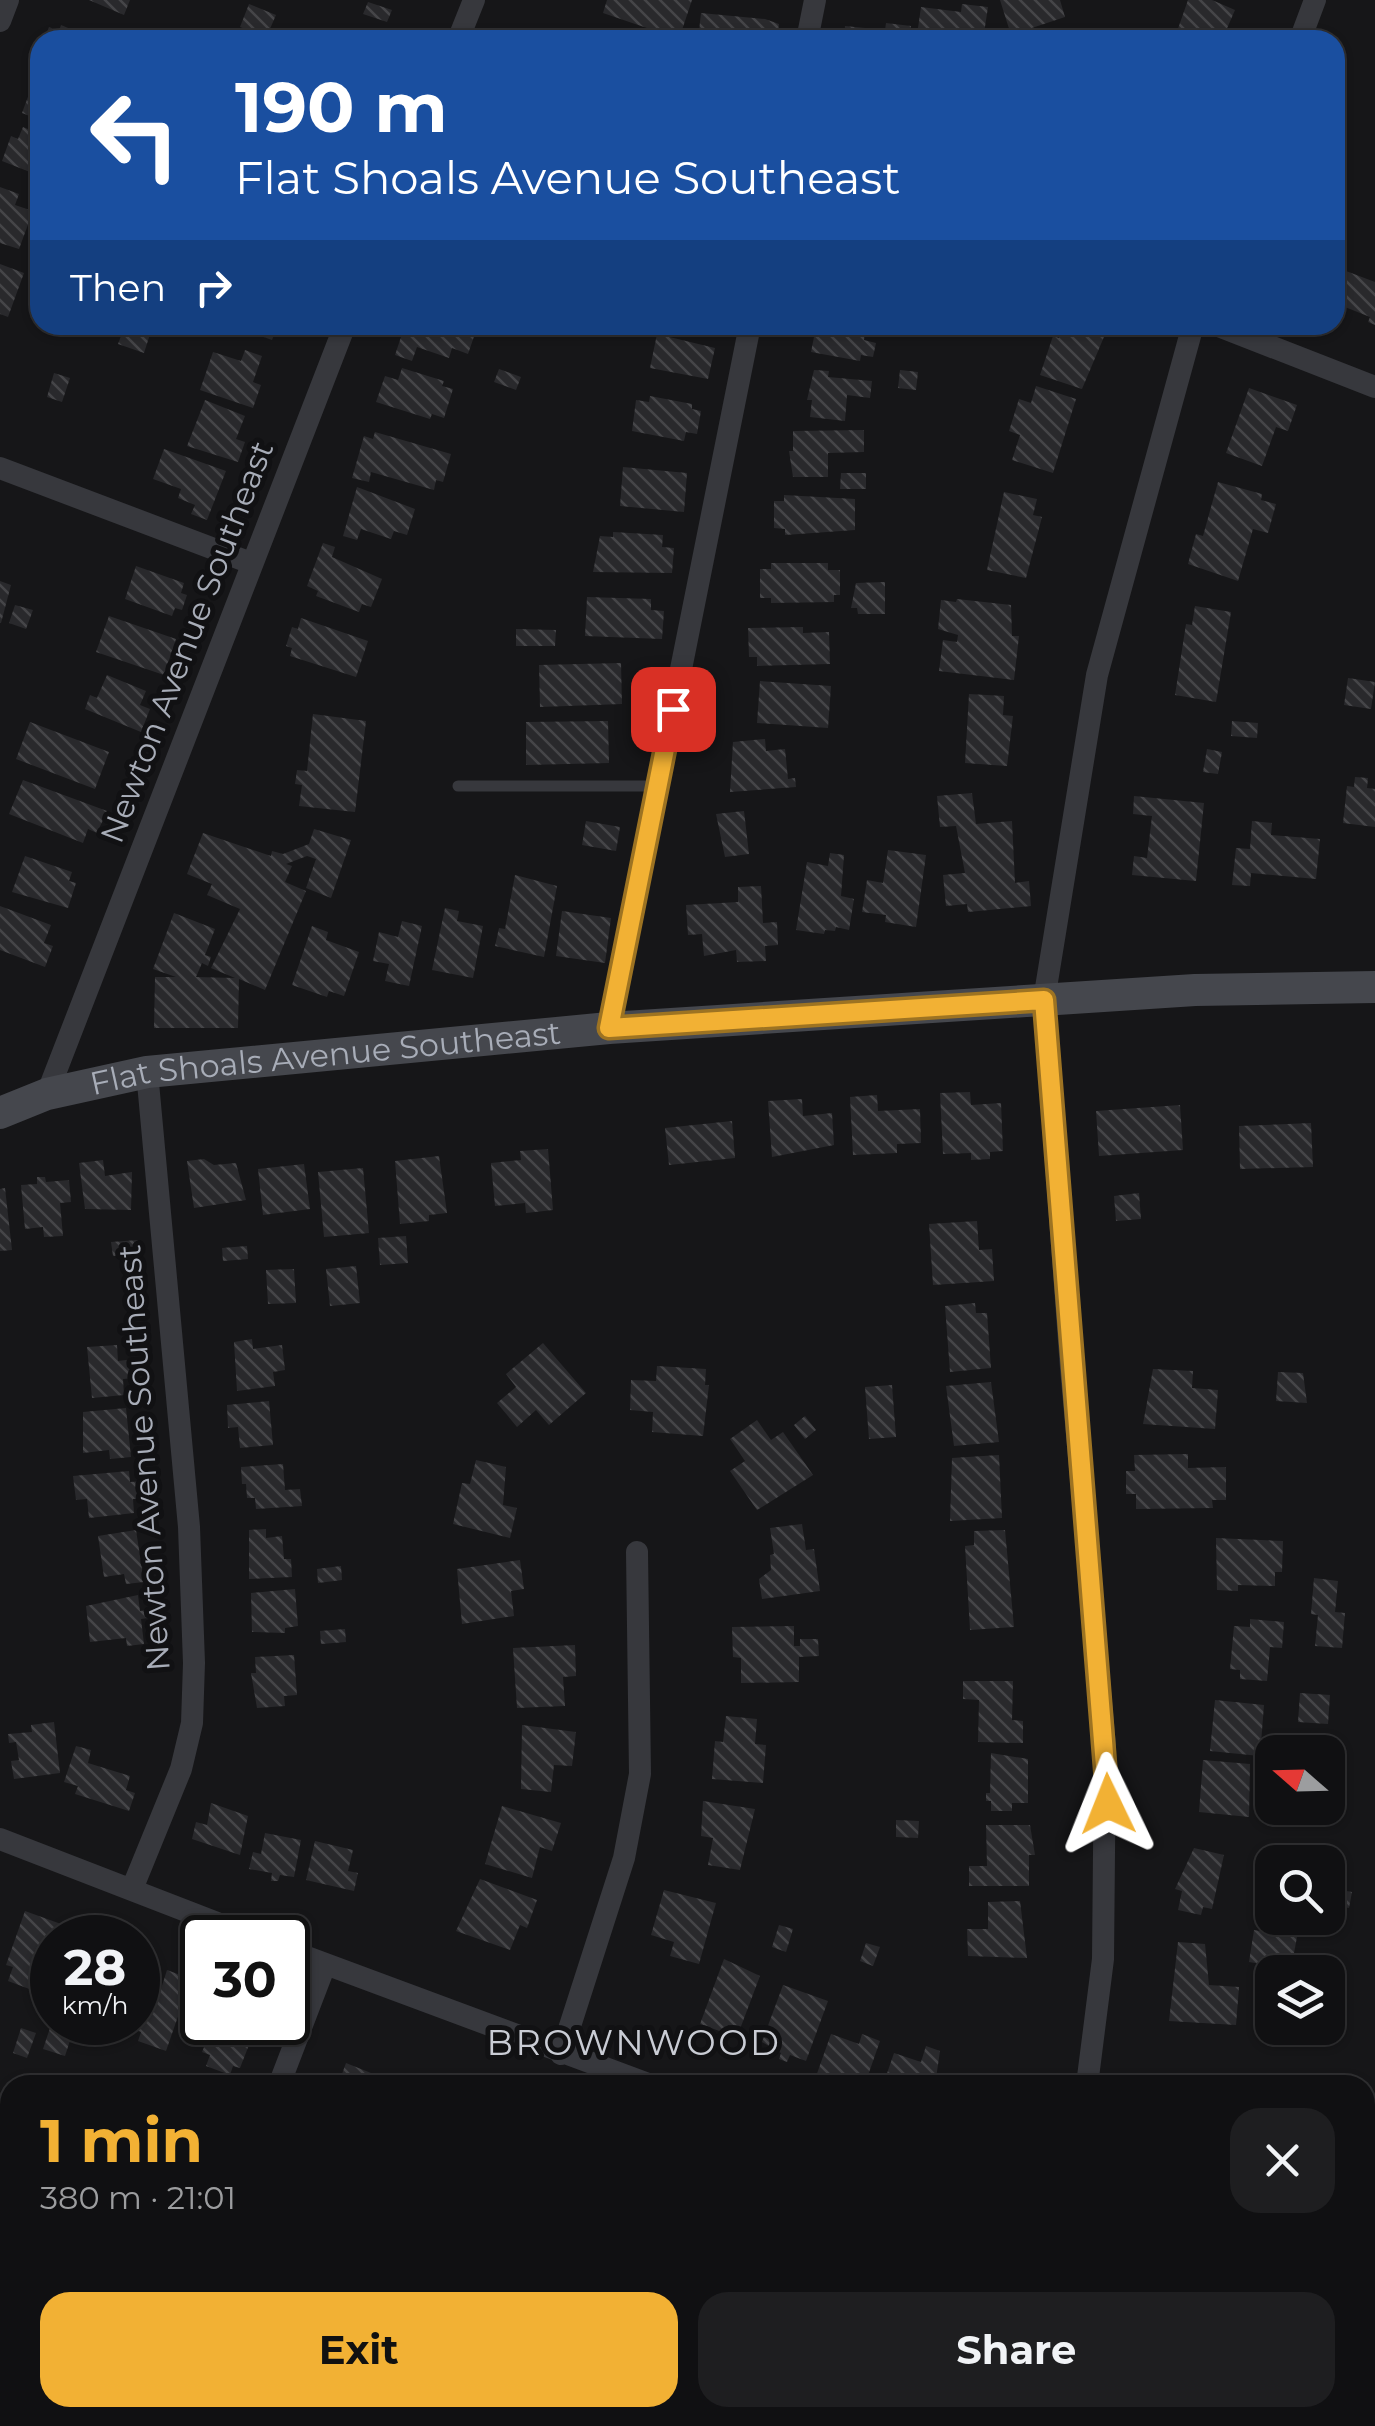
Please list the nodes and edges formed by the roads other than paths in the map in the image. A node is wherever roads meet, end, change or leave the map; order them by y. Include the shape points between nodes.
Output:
1 (8, 0) edge
2 (474, 0) edge
3 (815, 0) edge
4 (1315, 0) edge
5 (0, 21) edge
6 (462, 30) edge
7 (809, 30) edge
8 (1304, 30) edge
9 (341, 335) edge
10 (748, 335) edge
11 (1190, 335) edge
12 (1242, 335) edge
13 (1375, 387) edge
14 (0, 468) edge
15 (251, 563) junction
16 (458, 786) dead end
17 (657, 786) junction
18 (1375, 987) edge
19 (1044, 1000) junction
20 (609, 1028) junction
21 (147, 1072) junction
22 (47, 1094) junction
23 (0, 1113) edge
24 (636, 1552) dead end
25 (0, 1838) edge
26 (132, 1889) junction
27 (198, 1915) edge
28 (310, 1959) edge
29 (325, 1965) junction
30 (561, 2054) junction
31 (283, 2075) edge
32 (623, 2075) edge
33 (1089, 2075) edge

1 - 5 street
2 - 6 street
3 - 7 street
4 - 8 street
9 - 15 street, Newton Avenue Southeast
10 - 17 street
11 - 19 street via 1097,674
12 - 13 street
14 - 15 street
15 - 22 street, Newton Avenue Southeast
16 - 17 lane
17 - 20 street
18 - 19 street, Flat Shoals Avenue Southeast
19 - 20 street, Flat Shoals Avenue Southeast
19 - 33 street via 1106,1746 1103,1959
20 - 21 street, Flat Shoals Avenue Southeast
21 - 22 street, Flat Shoals Avenue Southeast
21 - 26 street, Newton Avenue Southeast via 189,1527 194,1663 192,1723 181,1770
22 - 23 street, Flat Shoals Avenue Southeast
24 - 30 street via 640,1774 624,1858
25 - 26 street
26 - 27 street
28 - 29 street
29 - 30 street
29 - 31 street
30 - 32 street

